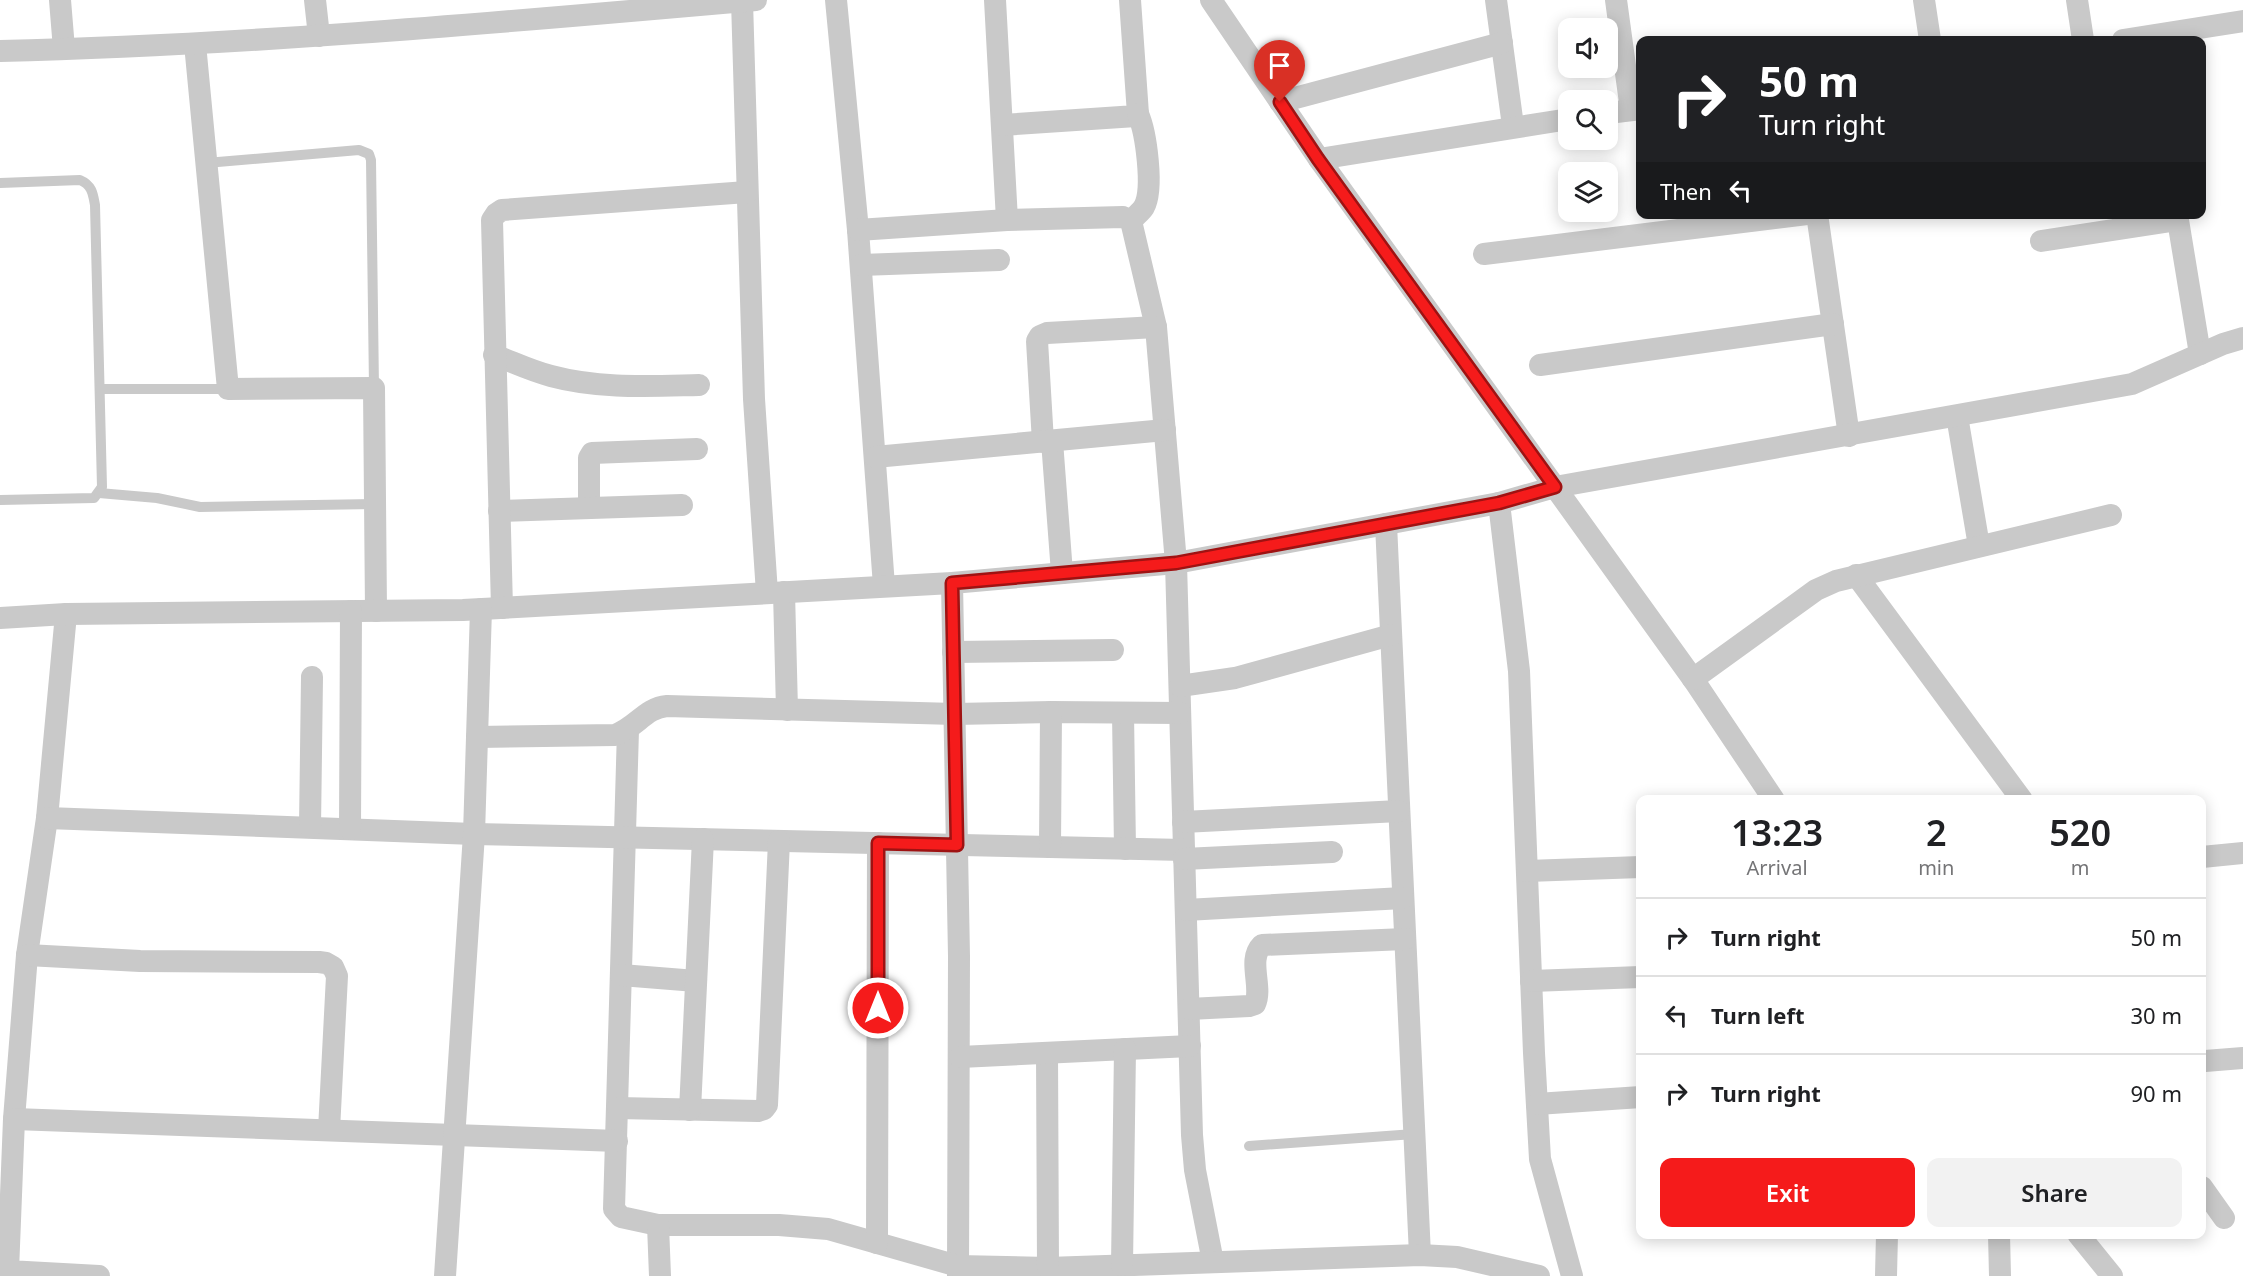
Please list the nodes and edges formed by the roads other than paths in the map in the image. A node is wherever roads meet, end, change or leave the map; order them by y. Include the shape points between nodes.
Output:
1 (60, 0) edge
2 (315, 0) edge
3 (836, 0) edge
4 (995, 0) edge
5 (1130, 0) edge
6 (1211, 0) edge
7 (1496, 0) edge
8 (1616, 0) edge
9 (1924, 0) edge
10 (2077, 0) edge
11 (749, 1) edge
12 (716, 2) edge
13 (2243, 21) edge
14 (319, 36) junction
15 (1929, 36) edge
16 (2082, 36) edge
17 (2166, 36) edge
18 (1502, 43) junction
19 (195, 45) junction
20 (64, 49) junction
21 (0, 51) edge
22 (1280, 102) junction
23 (1636, 110) edge
24 (1618, 113) edge
25 (1138, 114) junction
26 (1558, 120) edge
27 (1002, 126) junction
28 (1513, 126) junction
29 (1318, 159) junction
30 (206, 163) junction
31 (0, 183) edge
32 (747, 192) junction
33 (1768, 219) edge
34 (1818, 219) edge
35 (2167, 219) edge
36 (2178, 219) edge
37 (1007, 220) junction
38 (1131, 221) junction
39 (858, 230) junction
40 (2041, 241) dead end
41 (1484, 254) dead end
42 (999, 260) dead end
43 (861, 265) junction
44 (1833, 324) junction
45 (1156, 327) junction
46 (2243, 338) edge
47 (2200, 354) junction
48 (494, 355) junction
49 (1540, 365) dead end
50 (699, 385) dead end
51 (374, 388) junction
52 (100, 389) junction
53 (228, 389) junction
54 (1957, 416) junction
55 (1166, 430) junction
56 (1849, 436) junction
57 (1048, 441) junction
58 (697, 449) dead end
59 (875, 457) junction
60 (1555, 487) junction
61 (99, 493) junction
62 (0, 500) edge
63 (1499, 503) junction
64 (375, 504) junction
65 (682, 505) dead end
66 (589, 508) junction
67 (499, 511) junction
68 (2111, 515) dead end
69 (1386, 524) junction
70 (1979, 546) junction
71 (1176, 563) junction
72 (1062, 573) junction
73 (1856, 575) junction
74 (952, 583) junction
75 (884, 586) junction
76 (775, 593) junction
77 (492, 608) junction
78 (351, 611) junction
79 (376, 611) junction
80 (66, 614) junction
81 (0, 618) edge
82 (1391, 635) junction
83 (1113, 650) dead end
84 (953, 652) junction
85 (312, 677) dead end
86 (1693, 679) junction
87 (1180, 686) junction
88 (787, 710) junction
89 (1051, 712) junction
90 (1123, 713) junction
91 (955, 714) junction
92 (1180, 714) junction
93 (628, 730) junction
94 (477, 737) junction
95 (1771, 795) edge
96 (2018, 795) edge
97 (1399, 811) junction
98 (47, 818) junction
99 (1183, 822) junction
100 (310, 827) junction
101 (350, 829) junction
102 (474, 834) junction
103 (626, 838) junction
104 (703, 839) junction
105 (779, 841) junction
106 (878, 843) junction
107 (957, 845) junction
108 (1050, 847) junction
109 (1125, 849) junction
110 (1332, 852) dead end
111 (2243, 854) edge
112 (1184, 855) junction
113 (2206, 857) edge
114 (1636, 867) edge
115 (1527, 871) junction
116 (1403, 898) junction
117 (1186, 910) junction
118 (1405, 939) junction
119 (27, 955) junction
120 (621, 975) junction
121 (1636, 977) edge
122 (696, 981) junction
123 (1531, 981) junction
124 (1189, 1009) junction
125 (1190, 1046) junction
126 (1125, 1049) junction
127 (1047, 1053) junction
128 (960, 1057) junction
129 (2243, 1058) edge
130 (2206, 1062) edge
131 (1636, 1097) edge
132 (1537, 1104) junction
133 (618, 1108) junction
134 (690, 1110) junction
135 (14, 1119) junction
136 (329, 1130) junction
137 (1414, 1134) junction
138 (455, 1135) junction
139 (616, 1141) junction
140 (1249, 1146) dead end
141 (2206, 1193) edge
142 (2224, 1218) dead end
143 (658, 1225) junction
144 (1887, 1239) edge
145 (1999, 1239) edge
146 (2082, 1239) edge
147 (877, 1243) junction
148 (1420, 1255) junction
149 (1213, 1262) junction
150 (1048, 1268) junction
151 (1130, 1269) edge
152 (958, 1271) edge
153 (8, 1274) edge
154 (99, 1276) edge
155 (446, 1276) edge
156 (660, 1276) edge
157 (1539, 1276) edge
158 (1572, 1276) edge
159 (1886, 1276) edge
160 (2000, 1276) edge
161 (2112, 1276) edge

1 - 20 street
2 - 14 street
3 - 39 street
4 - 27 street
5 - 25 street
6 - 22 street
7 - 18 street
8 - 23 street
9 - 15 street
10 - 16 street
11 - 12 street
11 - 32 street
12 - 14 street
13 - 17 street
14 - 19 street
18 - 22 street
18 - 28 street
19 - 20 street
19 - 30 street
20 - 21 street
22 - 29 street
23 - 24 street
25 - 27 street
25 - 38 street via 1145,137 1148,189 1144,207
26 - 28 street
27 - 37 street
28 - 29 street
29 - 60 street
30 - 51 lane via 359,150 369,154
30 - 53 street
31 - 52 lane via 81,180 92,190
32 - 48 street via 502,210 492,220 491,228
32 - 76 street via 754,399
33 - 41 street
34 - 44 street
35 - 40 street
36 - 47 street
37 - 38 street via 1123,217
37 - 39 street
38 - 45 street
39 - 43 street
42 - 43 street
43 - 59 street
44 - 49 street
44 - 56 street
45 - 55 street
45 - 57 street via 1040,336 1037,341
46 - 47 street
47 - 54 street via 2132,384
48 - 50 street via 568,380 627,386
48 - 67 street
51 - 53 street
51 - 64 street
52 - 53 lane
52 - 61 lane
54 - 56 street
54 - 70 street
55 - 57 street
55 - 71 street
56 - 60 street
57 - 59 street
57 - 72 street
58 - 66 street via 592,453
59 - 75 street
60 - 63 street
60 - 86 street
61 - 62 lane via 94,498
61 - 64 lane via 157,498 200,507
63 - 69 street
63 - 115 street via 1519,671
64 - 79 street
65 - 66 street
66 - 67 street
67 - 77 street
68 - 70 street
69 - 71 street
69 - 82 street
70 - 73 street
71 - 72 street
71 - 87 street
72 - 74 street
73 - 86 street via 1816,590
73 - 96 street
74 - 75 street
74 - 84 street
75 - 76 street
76 - 77 street
76 - 88 street
77 - 79 street
77 - 94 street
78 - 79 street
78 - 80 street
78 - 101 street
80 - 81 street
80 - 98 street
82 - 87 street via 1235,678
82 - 97 street
83 - 84 street
84 - 91 street
85 - 100 street
86 - 95 street
87 - 92 street
88 - 91 street
88 - 93 street via 658,707
89 - 90 street
89 - 91 street
89 - 108 street
90 - 92 street
90 - 109 street
91 - 107 street
92 - 99 street
93 - 94 street via 615,735
93 - 103 street
94 - 102 street
97 - 99 street
97 - 116 street
98 - 100 street
98 - 119 street
99 - 112 street
100 - 101 street
101 - 102 street
102 - 103 street
102 - 138 street
103 - 104 street
103 - 120 street
104 - 105 street
104 - 122 street
105 - 106 street
105 - 134 street via 767,1104 758,1111
106 - 107 street
106 - 147 street
107 - 108 street
107 - 128 street
108 - 109 street
109 - 112 street
110 - 112 street
111 - 113 street
112 - 117 street
114 - 115 street
115 - 123 street
116 - 117 street
116 - 118 street
117 - 124 street
118 - 124 street via 1262,945 1256,956 1255,1004
118 - 137 street
119 - 135 street
119 - 136 street via 140,961 319,962 333,967 337,976
120 - 122 street
120 - 133 street
121 - 123 street
122 - 134 street
123 - 132 street
124 - 125 street
125 - 126 street
125 - 149 street via 1194,1170
126 - 127 street
126 - 151 street
127 - 128 street
127 - 150 street
128 - 152 street
129 - 130 street
131 - 132 street
132 - 158 street via 1540,1159
133 - 134 street
133 - 139 street
135 - 136 street
135 - 153 street
136 - 138 street
137 - 140 lane
137 - 148 street
138 - 139 street
138 - 155 street
139 - 143 street via 616,1214
141 - 142 street
143 - 147 street via 802,1225
143 - 156 street
144 - 159 street
145 - 160 street
146 - 161 street
147 - 152 street
148 - 149 street
148 - 157 street via 1457,1257
149 - 151 street
150 - 151 street
150 - 152 street
153 - 154 street

